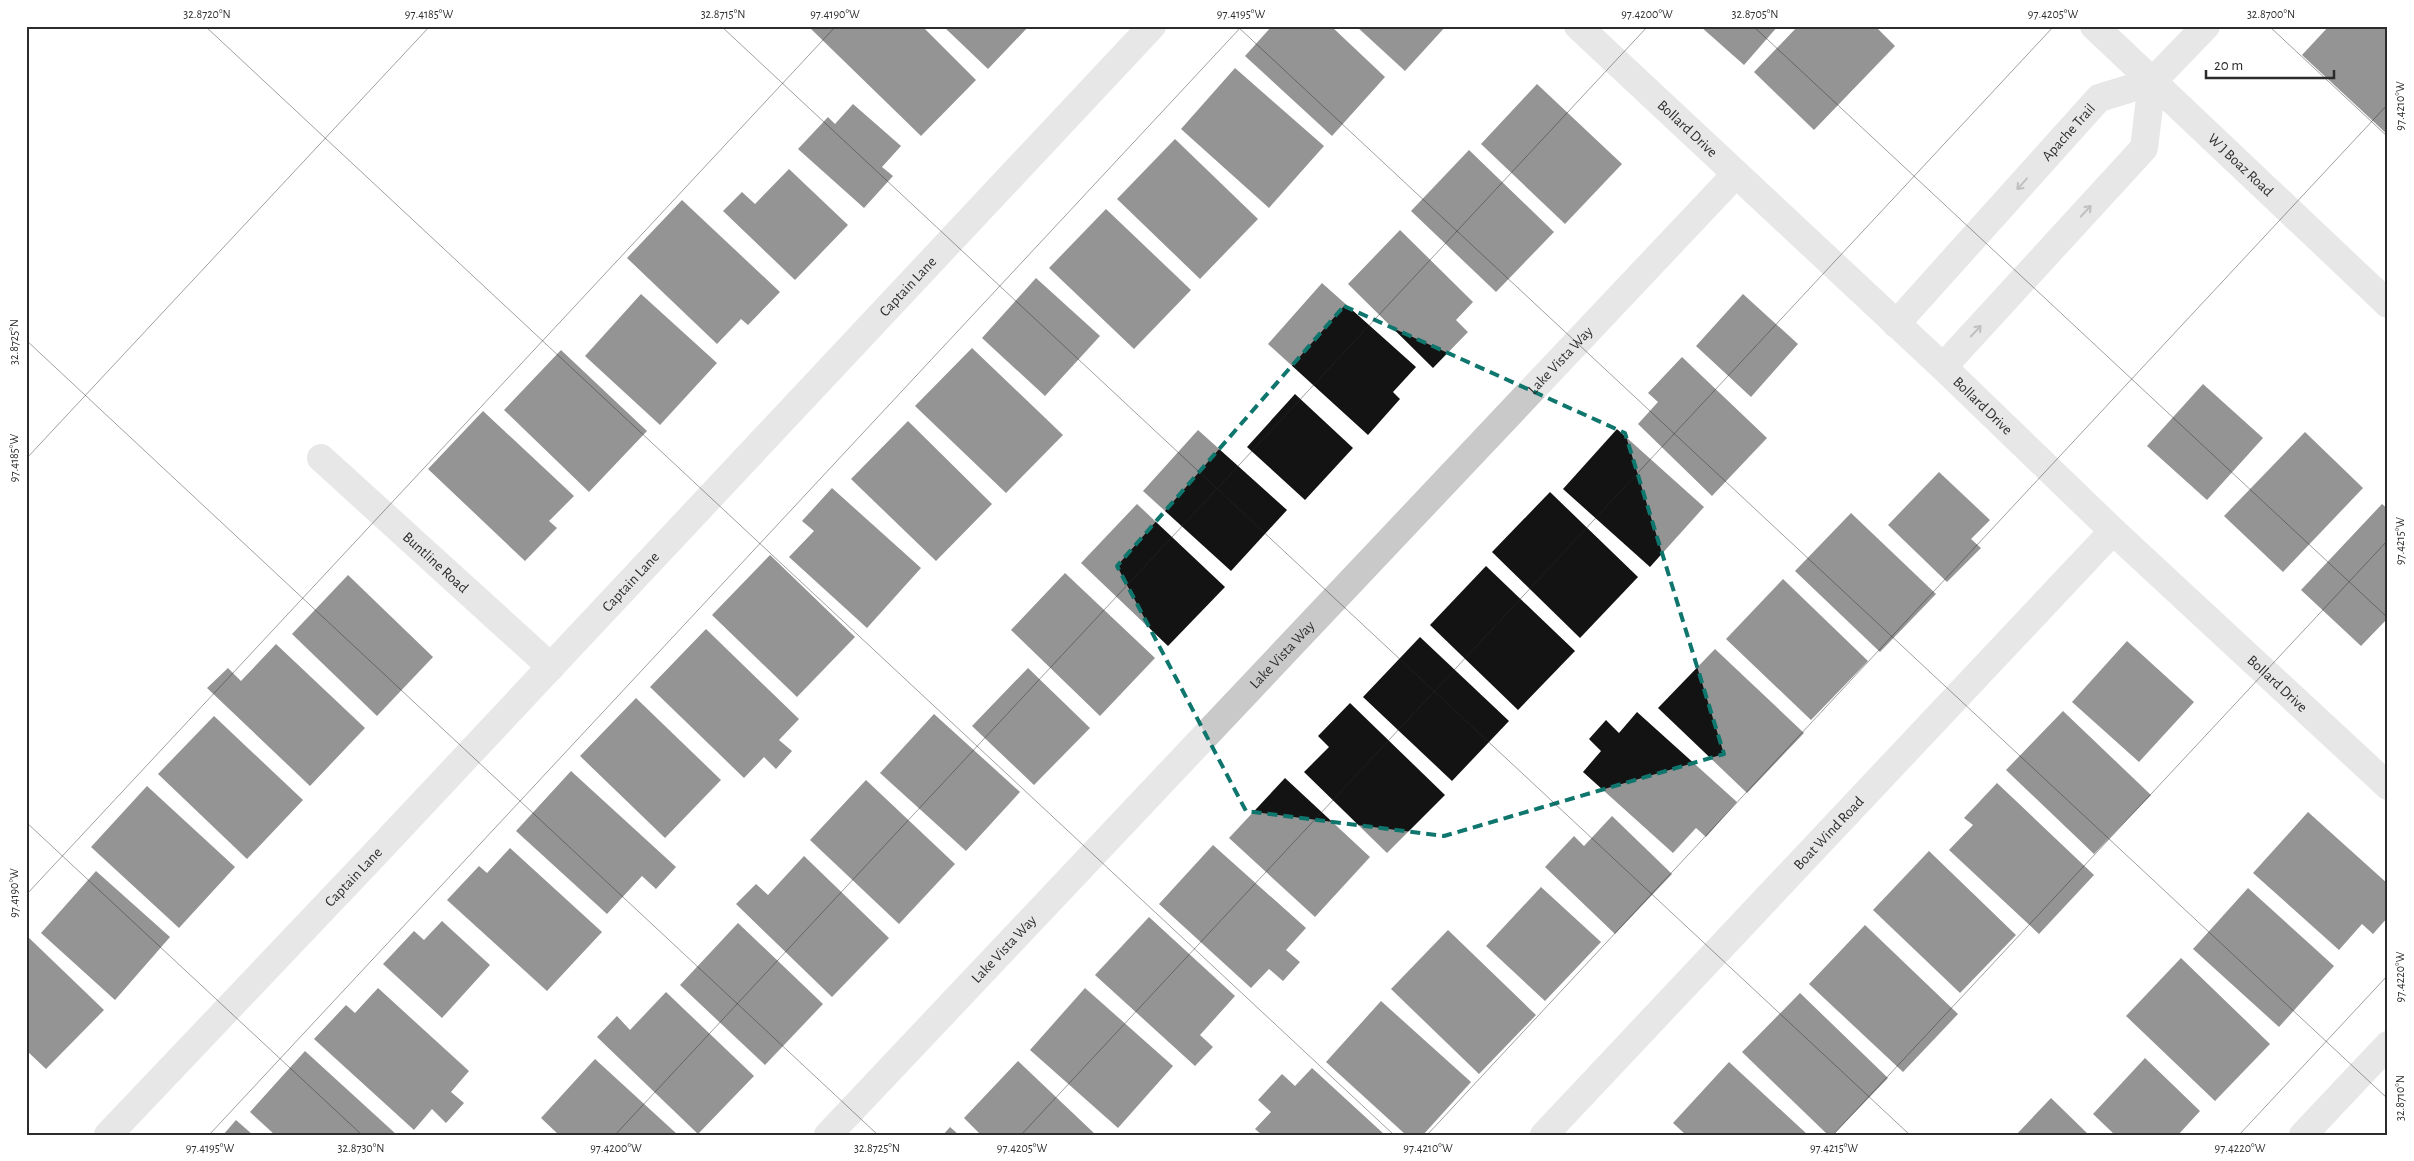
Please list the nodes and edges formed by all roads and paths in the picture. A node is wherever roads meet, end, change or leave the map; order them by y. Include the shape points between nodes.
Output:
1 (1152, 26) edge
2 (1578, 26) edge
3 (2094, 26) edge
4 (2206, 26) edge
5 (2152, 82) junction
6 (1736, 174) junction
7 (2388, 304) edge
8 (1896, 324) junction
9 (1943, 367) junction
10 (321, 458) dead end
11 (2113, 531) junction
12 (551, 667) junction
13 (2388, 786) edge
14 (2388, 1045) edge
15 (108, 1135) edge
16 (828, 1135) edge
17 (1544, 1135) edge
18 (2304, 1135) edge

1 - 12 street, Captain Lane
2 - 6 street, Bollard Drive
3 - 5 street, W J Boaz Road
4 - 5 street
5 - 7 street, W J Boaz Road
5 -> 8 street, Apache Trail via 2099,98
9 -> 5 street via 2144,148
6 - 8 street, Bollard Drive
6 - 16 street, Lake Vista Way
8 - 9 street, Bollard Drive
9 - 11 street, Bollard Drive
10 - 12 street, Buntline Road
11 - 13 street, Bollard Drive
11 - 17 street, Boat Wind Road
12 - 15 street, Captain Lane
14 - 18 street

